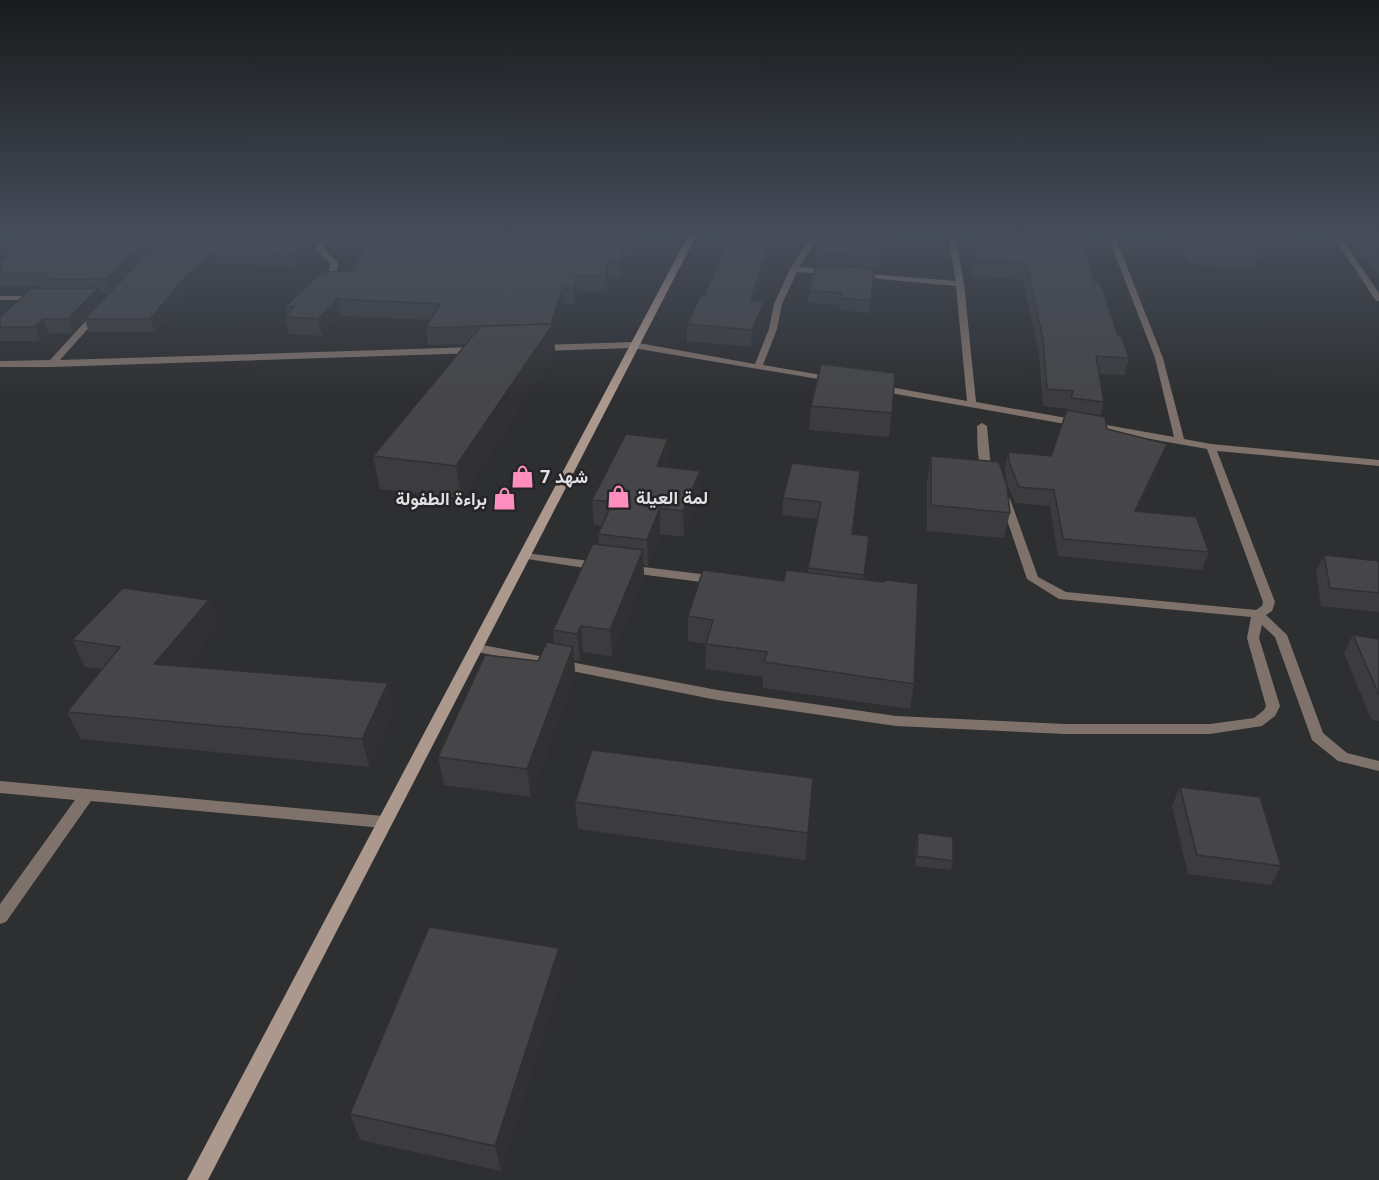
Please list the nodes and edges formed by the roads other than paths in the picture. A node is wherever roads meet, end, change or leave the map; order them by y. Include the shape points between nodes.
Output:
1 (663, 289) edge
2 (785, 289) edge
3 (961, 289) edge
4 (1132, 289) edge
5 (45, 297) edge
6 (0, 298) edge
7 (105, 306) edge
8 (633, 345) junction
9 (531, 349) edge
10 (484, 350) edge
11 (0, 364) edge
12 (51, 364) junction
13 (758, 366) junction
14 (848, 382) edge
15 (871, 387) edge
16 (972, 405) junction
17 (982, 426) dead end
18 (1180, 442) junction
19 (1211, 447) junction
20 (1379, 463) edge
21 (525, 556) junction
22 (726, 582) edge
23 (1258, 614) junction
24 (477, 648) junction
25 (1379, 765) edge
26 (0, 786) edge
27 (87, 795) junction
28 (383, 822) junction
29 (0, 917) edge
30 (196, 1180) edge

1 - 8 main road
2 - 13 street
3 - 16 street
4 - 18 street via 1159,358
5 - 6 street
7 - 12 street
8 - 9 street
8 - 13 street
8 - 21 main road
10 - 12 street
11 - 12 street
13 - 14 street
15 - 16 street
16 - 18 street
17 - 23 street via 986,469 1001,485 1033,579 1063,596
18 - 19 street
19 - 20 street
19 - 23 street via 1268,595 1268,608
21 - 22 street
21 - 24 main road
23 - 24 street via 1252,638 1273,706 1257,722 1210,729 1065,729 896,721 740,699
23 - 25 street via 1281,635 1317,736 1343,757
24 - 28 main road
26 - 27 street
27 - 28 street
27 - 29 street
28 - 30 main road

